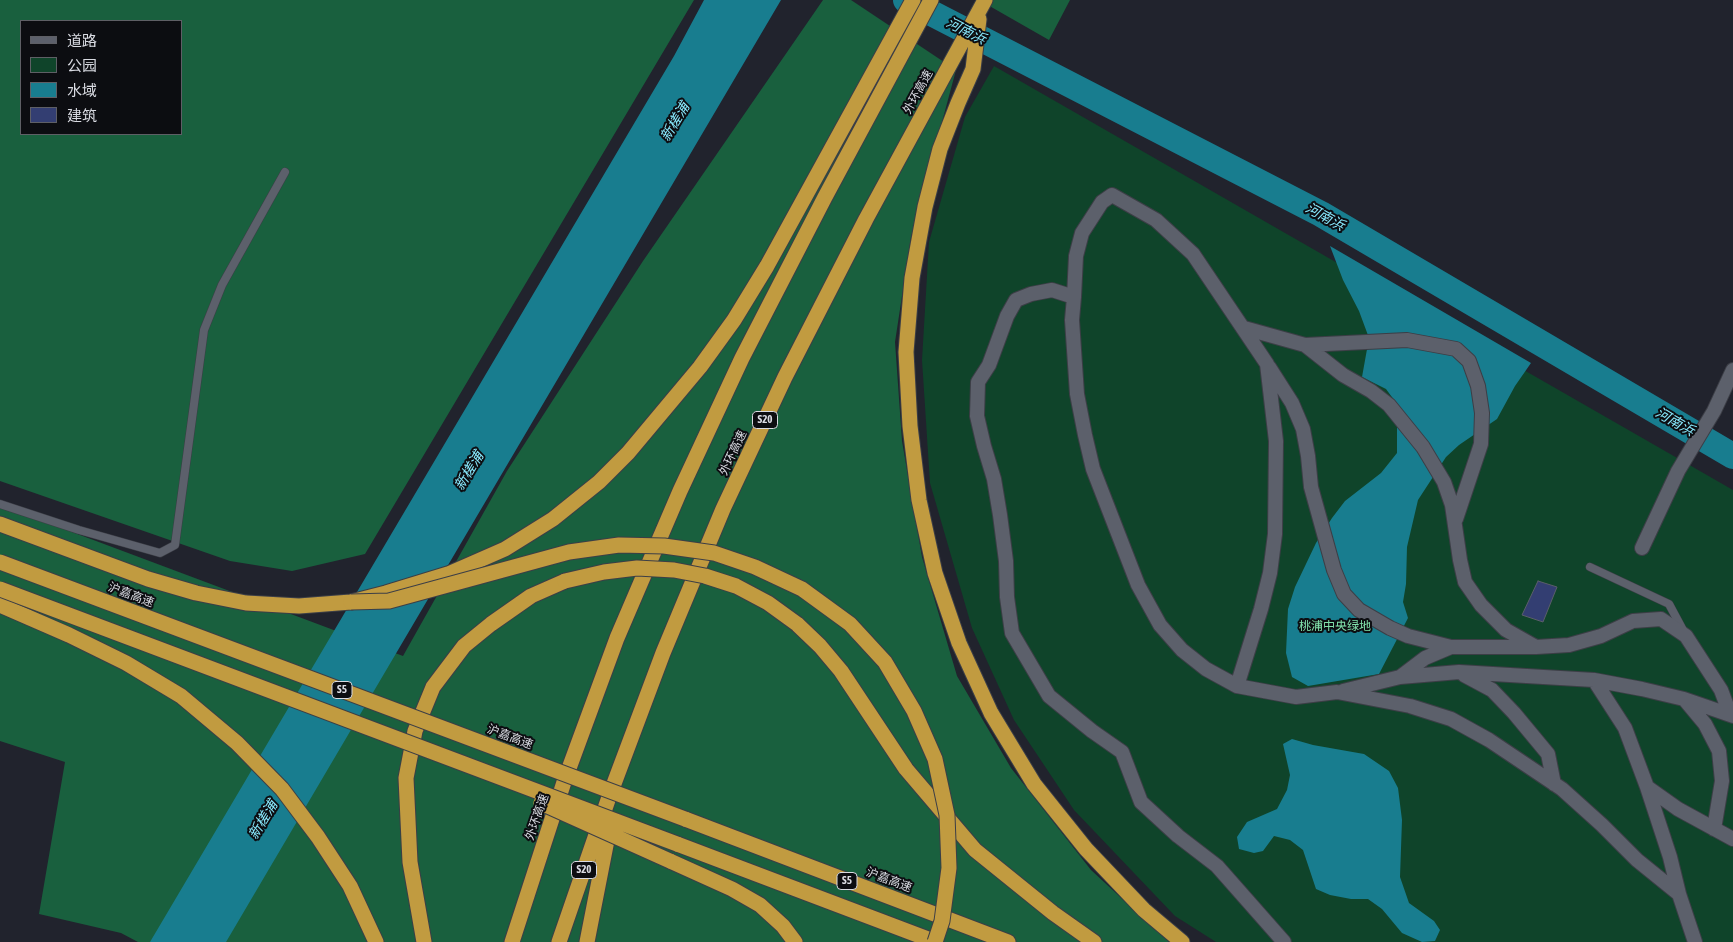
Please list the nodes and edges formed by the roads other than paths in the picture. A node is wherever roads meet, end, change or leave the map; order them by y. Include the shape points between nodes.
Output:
1 (913, 0) edge
2 (931, 0) edge
3 (983, 4) edge
4 (285, 172) dead end
5 (1074, 297) junction
6 (1244, 328) junction
7 (1305, 345) junction
8 (1267, 364) junction
9 (1733, 370) edge
10 (0, 504) edge
11 (1455, 522) junction
12 (0, 524) edge
13 (1642, 548) dead end
14 (0, 562) edge
15 (1590, 567) dead end
16 (0, 590) edge
17 (351, 602) junction
18 (0, 605) edge
19 (1686, 636) junction
20 (1536, 647) junction
21 (1452, 648) junction
22 (1459, 672) junction
23 (1400, 677) junction
24 (1594, 680) junction
25 (1238, 686) junction
26 (1337, 692) junction
27 (1684, 699) junction
28 (1731, 715) edge
29 (405, 742) junction
30 (1554, 784) junction
31 (1647, 787) junction
32 (609, 797) junction
33 (1714, 829) junction
34 (1733, 839) edge
35 (1679, 894) junction
36 (376, 942) edge
37 (424, 942) edge
38 (512, 942) edge
39 (559, 942) edge
40 (587, 942) edge
41 (795, 942) edge
42 (936, 942) edge
43 (1008, 942) edge
44 (1094, 942) edge
45 (1182, 942) edge
46 (1284, 942) edge
47 (1695, 942) edge

1 - 17 highway, bridge via 734,320 700,368 628,453 599,482 553,519 505,549 448,574
2 - 38 highway, 外环高速 via 825,196 680,491 614,647 564,782
3 - 32 highway, 外环高速 / S20 via 866,219 785,377 723,509 663,653
3 - 45 highway via 973,69 940,149 912,278 906,352 919,500 935,573 959,643 991,713 1034,784 1086,850 1144,910
4 - 10 lane via 222,285 204,330 175,545 160,553
5 - 6 street via 1076,256 1082,233 1102,202 1112,195 1156,220 1193,254
5 - 25 street via 1072,320 1077,394 1085,435 1093,470 1138,585 1160,625 1182,650 1206,669
5 - 46 street via 1052,290 1016,300 989,365 978,382 976,416 994,479 1000,515 1012,633 1049,696 1122,752 1141,802 1217,866
6 - 7 street
6 - 8 street
7 - 11 street via 1389,405 1423,447 1444,482
7 - 11 street via 1407,340 1456,349 1469,361 1478,386 1482,413 1481,444
8 - 21 street via 1292,403 1303,429 1310,486 1344,594 1359,610 1378,622 1408,636
8 - 25 street via 1276,441 1275,534 1270,573
9 - 13 street via 1714,411 1678,470
11 - 20 street via 1465,582 1481,605 1506,630
12 - 17 highway via 148,579 196,593 246,603 299,606
14 - 43 highway, 沪嘉高速 / S5, bridge
15 - 19 lane via 1669,604
16 - 29 highway, S5, bridge
17 - 42 highway, bridge via 389,601 569,552 619,545 664,546 714,553 755,567 802,590 850,624 885,662 914,711 935,759 947,815 949,868
18 - 36 highway via 126,663 181,696 237,743 282,789 318,836 350,886
19 - 20 street via 1661,619 1633,621 1601,636 1569,645
19 - 28 street via 1721,690
20 - 21 street
21 - 23 street via 1425,658
22 - 23 street
22 - 24 street
22 - 30 street via 1492,690 1514,712 1548,754
23 - 26 street
24 - 27 street
24 - 31 street via 1625,728
25 - 26 street via 1296,697
26 - 30 street via 1410,706 1451,719 1489,740
27 - 28 street
27 - 33 street via 1705,724 1719,751 1722,781
29 - 41 highway, bridge via 732,889 760,905
29 - 42 highway, S5, bridge
30 - 35 street
31 - 33 street
31 - 35 street
32 - 39 highway, 外环高速 / S20
32 - 40 highway via 609,830
33 - 34 street
35 - 47 street
37 - 44 highway, bridge via 410,862 406,778 415,731 433,687 464,646 531,596 565,581 637,568 674,570 736,586 797,624 841,671 906,768 975,850

